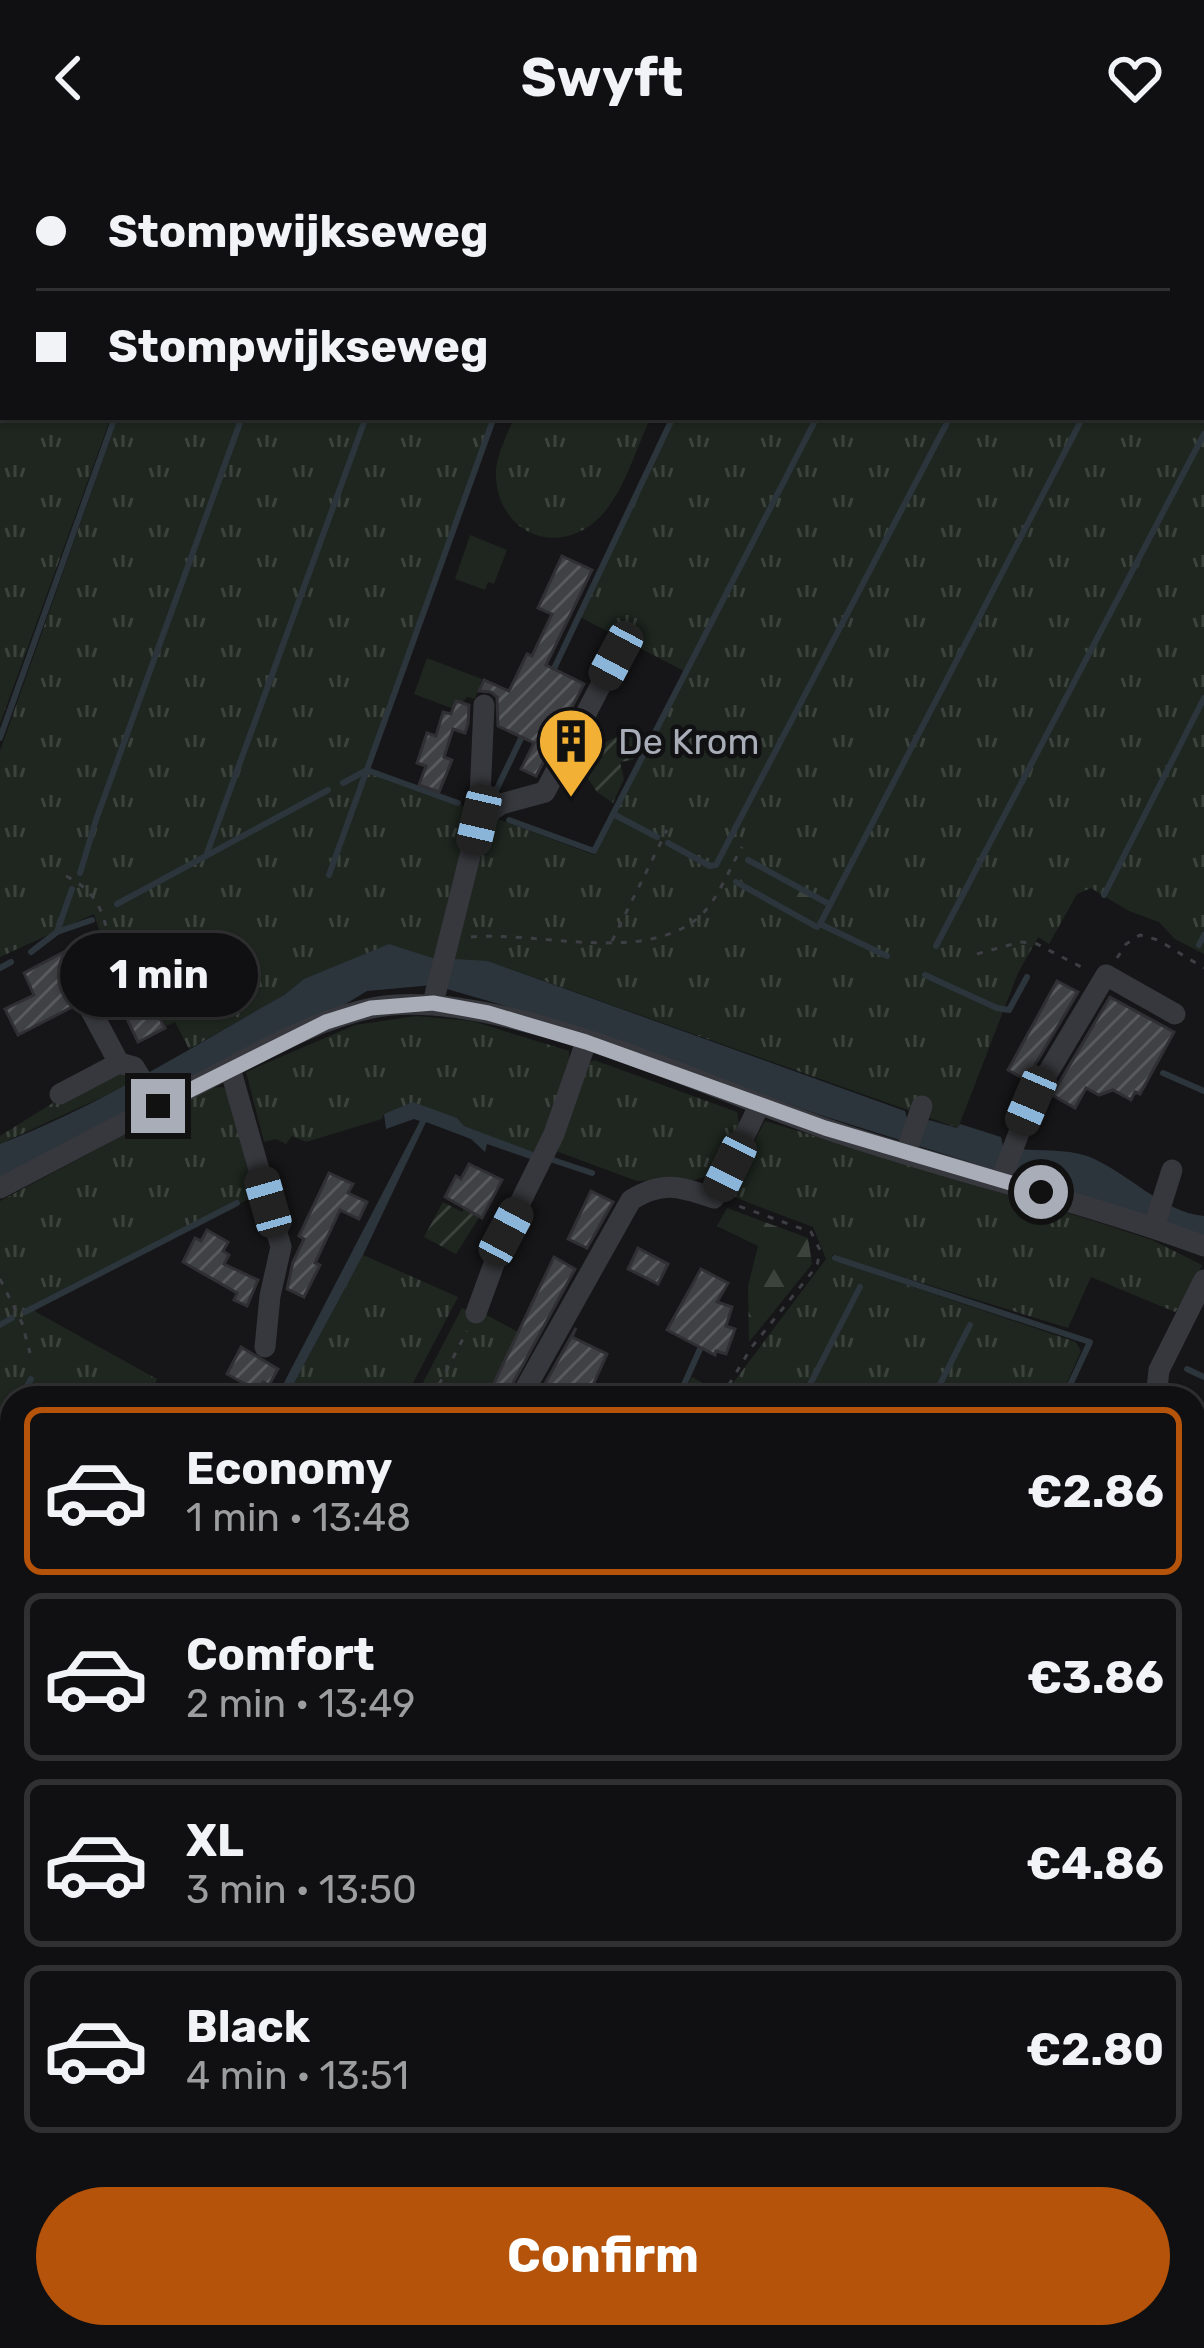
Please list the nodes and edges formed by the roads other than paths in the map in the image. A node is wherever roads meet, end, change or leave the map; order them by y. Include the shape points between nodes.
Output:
1 (616, 656) dead end
2 (484, 705) dead end
3 (479, 820) junction
4 (74, 979) dead end
5 (436, 995) junction
6 (1175, 1014) dead end
7 (586, 1042) junction
8 (126, 1065) junction
9 (230, 1068) junction
10 (60, 1094) dead end
11 (156, 1103) junction
12 (760, 1104) junction
13 (920, 1111) dead end
14 (908, 1149) junction
15 (1003, 1177) junction
16 (1169, 1180) dead end
17 (0, 1188) edge
18 (1155, 1224) junction
19 (1204, 1246) edge
20 (1204, 1280) edge
21 (476, 1313) road end
22 (266, 1347) dead end
23 (527, 1386) edge
24 (1158, 1386) edge

1 - 3 street via 545,792
2 - 3 street
3 - 5 street
4 - 8 street
5 - 7 street
5 - 9 street via 349,1014
6 - 15 street via 1106,975 1031,1101
7 - 12 street
7 - 21 street
8 - 10 street
8 - 11 street
9 - 11 street
9 - 22 street via 281,1247
11 - 17 street
12 - 14 street
12 - 23 street via 715,1198 677,1186 651,1187 631,1200
13 - 14 street
14 - 15 street
15 - 18 street
16 - 18 street
18 - 19 street
20 - 24 street

